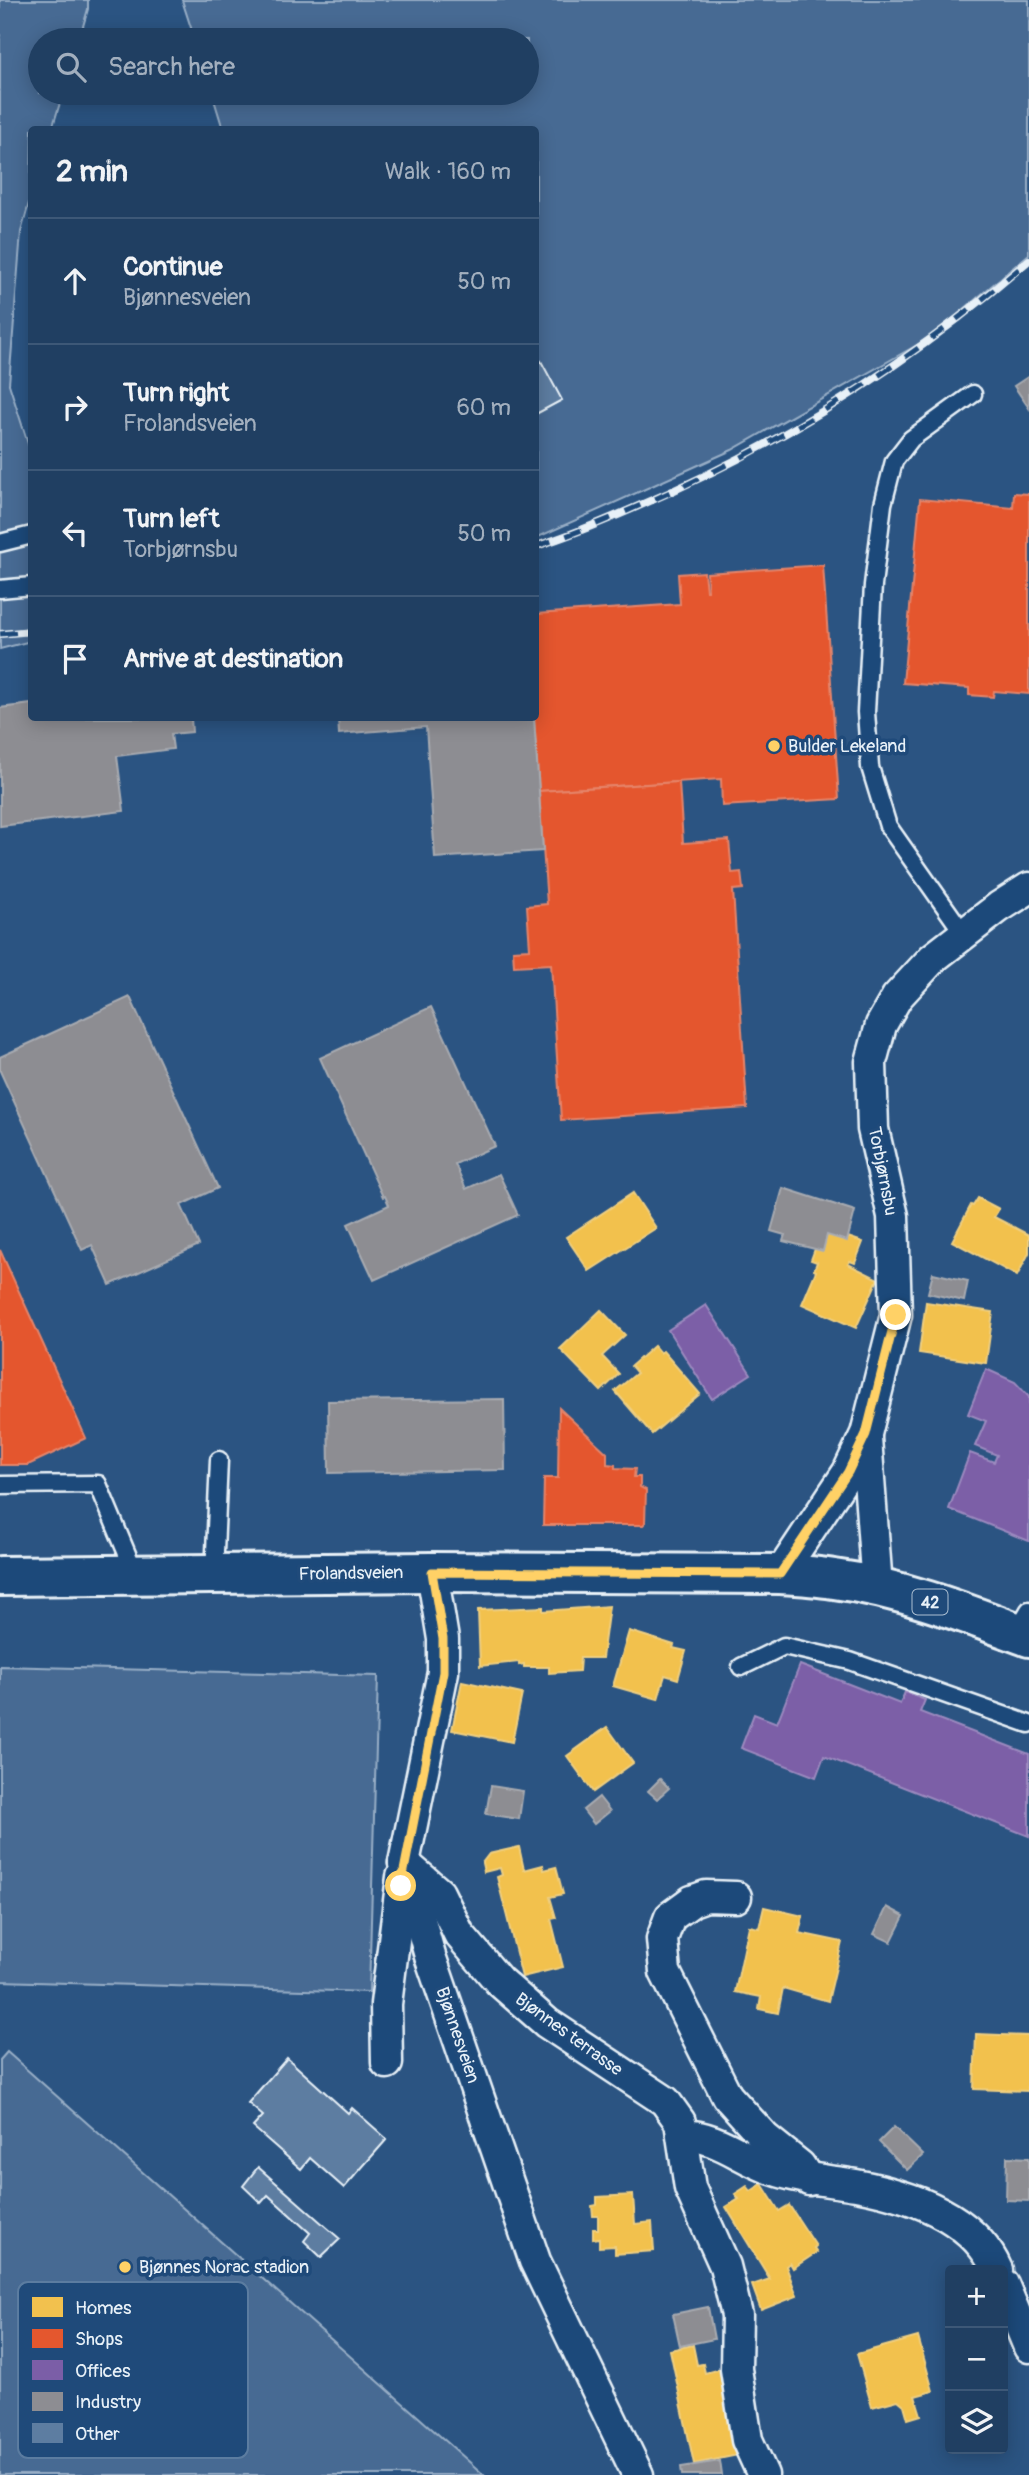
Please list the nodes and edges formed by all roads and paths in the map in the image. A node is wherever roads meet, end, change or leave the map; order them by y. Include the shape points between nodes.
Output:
1 (973, 394) dead end
2 (28, 536) edge
3 (0, 543) edge
4 (28, 586) edge
5 (0, 589) edge
6 (1029, 888) edge
7 (964, 933) junction
8 (866, 1434) junction
9 (219, 1460) dead end
10 (0, 1485) edge
11 (432, 1572) junction
12 (780, 1574) junction
13 (136, 1575) junction
14 (214, 1575) junction
15 (0, 1576) edge
16 (877, 1587) junction
17 (1025, 1626) edge
18 (741, 1667) dead end
19 (1029, 1724) edge
20 (404, 1863) junction
21 (736, 1897) dead end
22 (387, 2063) dead end
23 (683, 2136) junction
24 (809, 2180) junction
25 (994, 2265) edge
26 (1008, 2296) edge
27 (1029, 2347) edge
28 (638, 2475) edge
29 (763, 2475) edge

1 - 7 lane via 911,439 894,461 883,504 873,585 866,712 870,767 888,826
2 - 3 lane
4 - 5 lane
6 - 7 street, Torbjørnsbu
7 - 8 street, Torbjørnsbu via 897,997 881,1025 871,1062 873,1129 893,1216 896,1315
8 - 12 street, Torbjørnsbu via 848,1472
8 - 16 street, Torbjørnsbu
9 - 14 lane
10 - 13 lane via 97,1484
11 - 12 main road, Frolandsveien / 42
11 - 14 main road, Frolandsveien / 42
11 - 20 street, Bjønnesveien via 443,1639 443,1672
12 - 16 main road, Frolandsveien / 42
13 - 14 main road, Frolandsveien / 42
13 - 15 main road, Frolandsveien / 42
16 - 17 main road, 42
18 - 19 lane via 784,1646 850,1661
20 - 22 street via 386,2004
20 - 23 street, Bjønnes terrasse via 439,1893 459,1934 499,1981 547,2023 665,2101 680,2122
20 - 28 street, Bjønnesveien via 430,1955 535,2262
21 - 24 street via 706,1896 670,1917 662,1939 665,1972 727,2096
23 - 24 street via 702,2136 771,2169
23 - 29 street, Bjønnes terrasse via 690,2188 726,2266 737,2315 736,2369 747,2440
24 - 25 street via 909,2198 948,2216 979,2239
26 - 27 street

